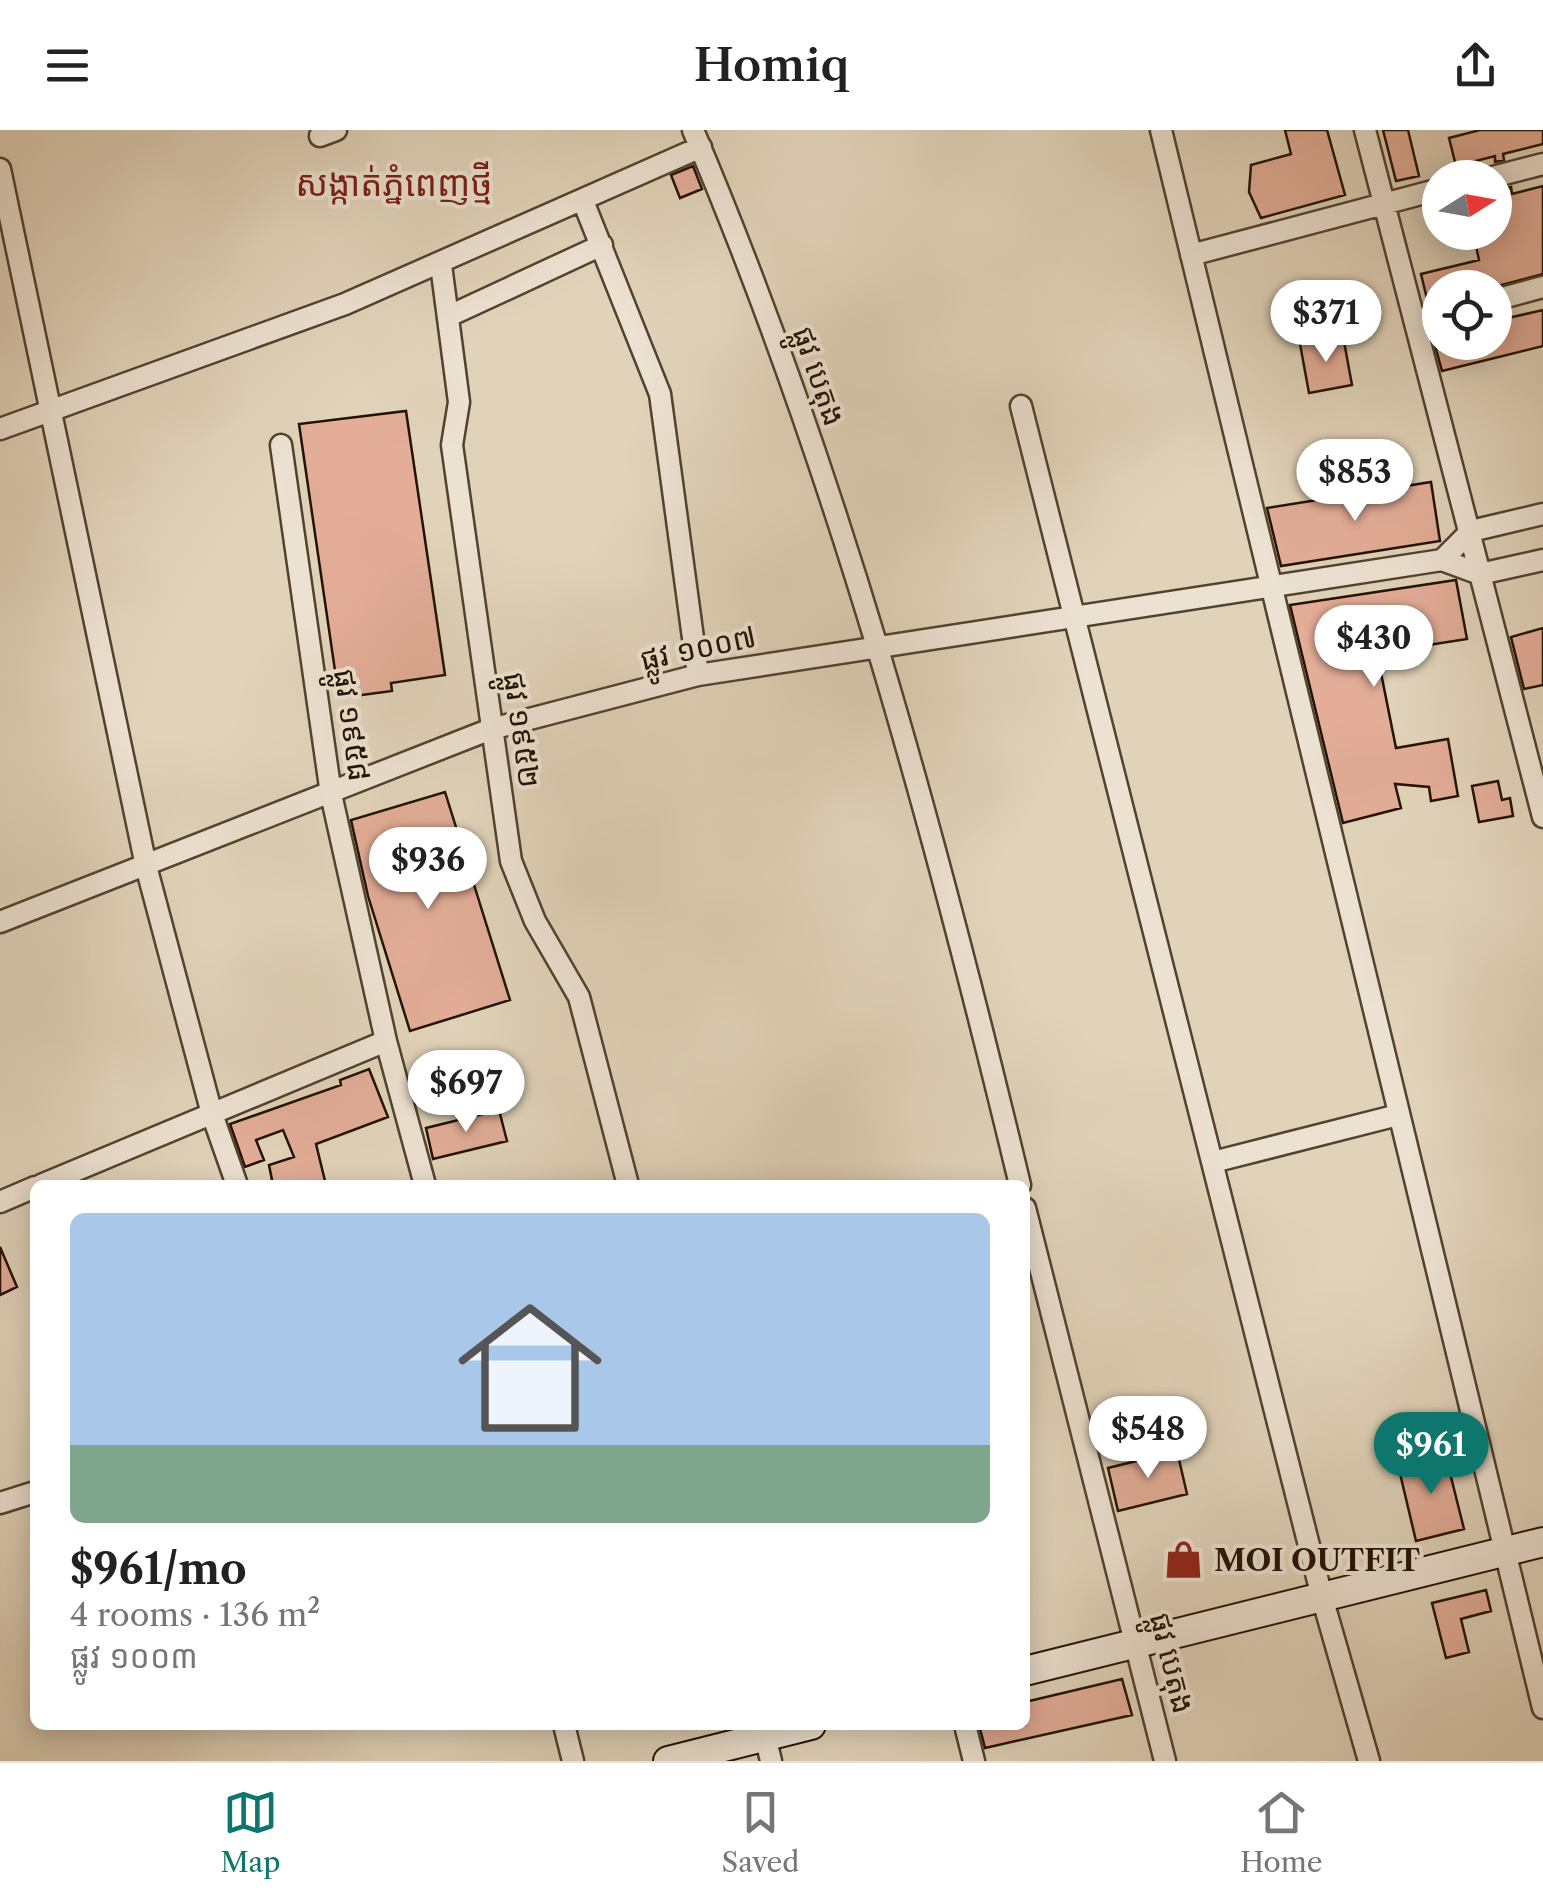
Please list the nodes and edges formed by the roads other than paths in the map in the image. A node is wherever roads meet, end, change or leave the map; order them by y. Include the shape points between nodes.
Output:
1 (1161, 130) edge
2 (1365, 130) edge
3 (697, 139) edge
4 (1543, 164) edge
5 (0, 168) edge
6 (1512, 172) edge
7 (1422, 193) edge
8 (583, 200) junction
9 (1385, 202) junction
10 (602, 245) junction
11 (1191, 256) junction
12 (441, 265) junction
13 (1543, 288) edge
14 (1512, 296) edge
15 (449, 316) junction
16 (1422, 319) edge
17 (1415, 321) junction
18 (1021, 406) dead end
19 (54, 411) junction
20 (0, 430) edge
21 (281, 445) dead end
22 (1543, 514) edge
23 (1471, 531) junction
24 (1442, 560) junction
25 (1543, 560) edge
26 (1480, 574) junction
27 (1272, 587) junction
28 (1075, 619) junction
29 (877, 646) junction
30 (698, 675) junction
31 (491, 729) junction
32 (331, 794) junction
33 (1543, 816) edge
34 (146, 866) junction
35 (0, 922) edge
36 (386, 1041) junction
37 (212, 1114) junction
38 (1398, 1115) junction
39 (1212, 1162) junction
40 (58, 1180) edge
41 (234, 1180) edge
42 (424, 1180) edge
43 (627, 1180) edge
44 (1019, 1180) edge
45 (30, 1191) edge
46 (0, 1202) edge
47 (1030, 1228) edge
48 (30, 1494) edge
49 (0, 1504) edge
50 (1543, 1542) edge
51 (1503, 1552) junction
52 (1322, 1597) junction
53 (1136, 1643) junction
54 (1030, 1670) edge
55 (1543, 1708) edge
56 (565, 1730) edge
57 (796, 1730) edge
58 (966, 1730) edge
59 (766, 1741) edge
60 (573, 1761) edge
61 (668, 1761) edge
62 (974, 1761) edge
63 (1165, 1761) edge
64 (1368, 1761) edge

1 - 11 street
2 - 9 street
3 - 8 street
3 - 29 street, ផ្លូវ បេតុង via 740,240
4 - 6 street
5 - 19 street
7 - 9 street
8 - 10 street
8 - 12 street
9 - 11 street
9 - 17 street
10 - 15 street
10 - 30 street via 660,394
11 - 27 street
12 - 15 street, ផ្លូវ ១៩៥២
12 - 19 street
13 - 14 street
15 - 31 street, ផ្លូវ ១៩៥២ via 460,402 452,444
16 - 17 street
17 - 23 street
18 - 28 street
19 - 20 street
19 - 34 street
21 - 32 street, ផ្លូវ ១៩៥៨
22 - 23 street
23 - 24 street
23 - 26 street
24 - 26 street, ផ្លូវ ១០០៧
24 - 27 street, ផ្លូវ ១០០៧
25 - 26 street
26 - 33 street
27 - 28 street, ផ្លូវ ១០០៧
27 - 38 street
28 - 29 street, ផ្លូវ ១០០៧
28 - 39 street
29 - 30 street, ផ្លូវ ១០០៧
29 - 44 street, ផ្លូវ បេតុង via 956,918
30 - 31 street, ផ្លូវ ១០០៧
31 - 32 street, ផ្លូវ ១០០៧
31 - 43 street, ផ្លូវ ១៩៥២ via 511,861 578,997
32 - 34 street, ផ្លូវ ១០០៧
32 - 36 street, ផ្លូវ ១៩៥៨
34 - 35 street, ផ្លូវ ១០០៧
34 - 37 street
36 - 37 street
36 - 42 street, ផ្លូវ ១៩៥៨
37 - 40 street
37 - 41 street
38 - 39 street
38 - 51 street
39 - 52 street
45 - 46 street
47 - 53 street, ផ្លូវ បេតុង
48 - 49 street
50 - 51 street
51 - 52 street
51 - 55 street
52 - 53 street
52 - 64 street
53 - 54 street
53 - 63 street, ផ្លូវ បេតុង
56 - 60 street
57 - 59 street
58 - 62 street
59 - 61 street

